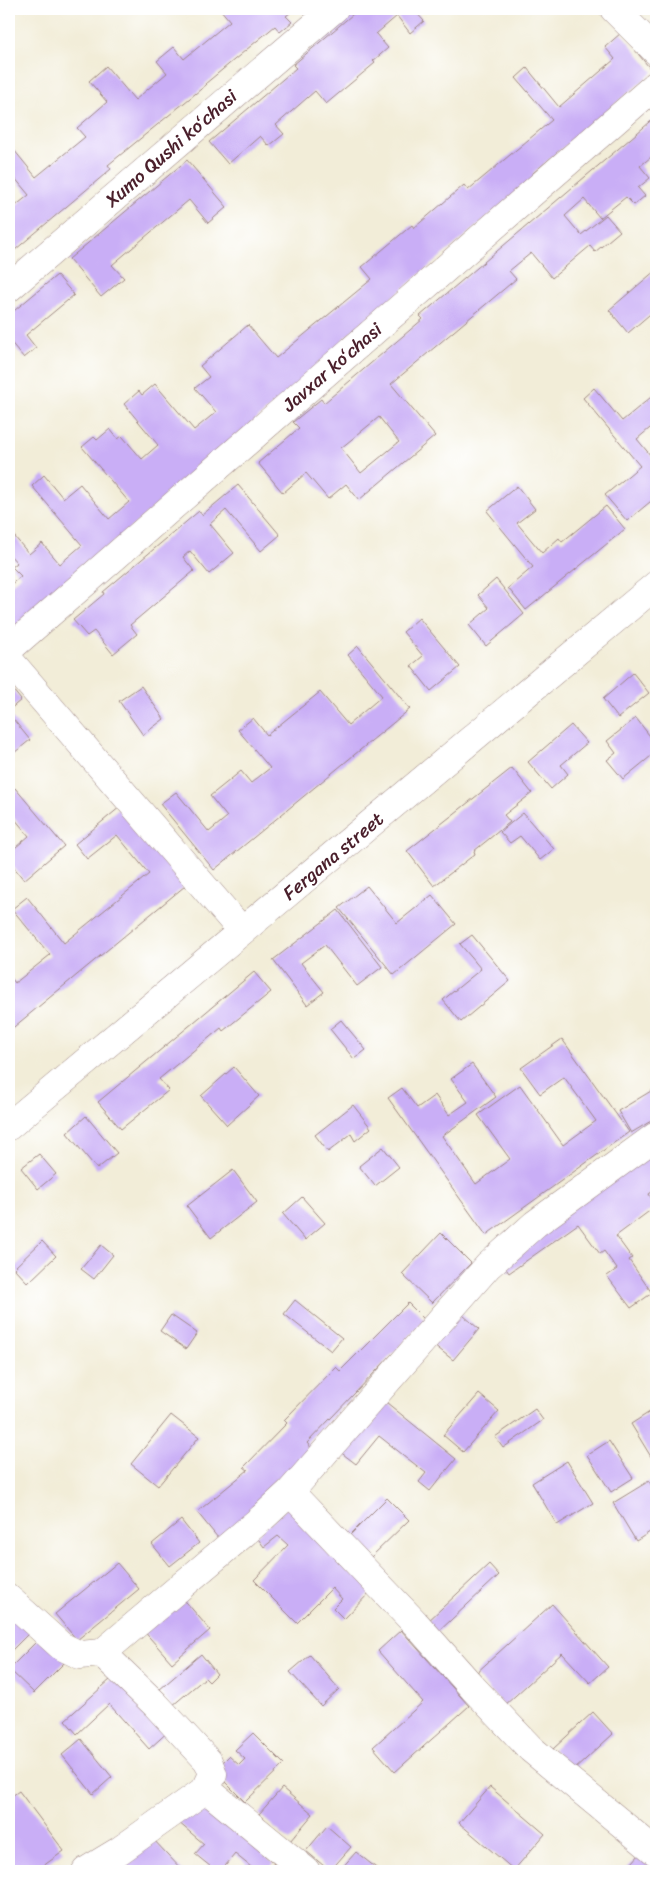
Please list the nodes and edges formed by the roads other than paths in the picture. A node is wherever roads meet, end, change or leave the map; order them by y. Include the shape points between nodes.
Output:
1 (334, 9) edge
2 (614, 9) edge
3 (656, 51) edge
4 (656, 85) edge
5 (9, 288) edge
6 (656, 586) edge
7 (9, 649) edge
8 (9, 660) edge
9 (242, 931) junction
10 (9, 1126) edge
11 (656, 1136) edge
12 (290, 1492) junction
13 (9, 1599) edge
14 (102, 1653) junction
15 (206, 1789) junction
16 (656, 1852) edge
17 (86, 1871) edge
18 (306, 1871) edge

1 - 5 street, Xumo Qushi koʻchasi
2 - 3 street
4 - 7 street, Javxar koʻchasi
6 - 9 street, Fergana street
8 - 9 street
9 - 10 street, Fergana street
11 - 12 street via 535,1224 488,1266
12 - 14 street
12 - 16 street via 530,1748
13 - 14 street via 61,1646 80,1656
14 - 15 street via 208,1762 213,1774
15 - 17 street
15 - 18 street

